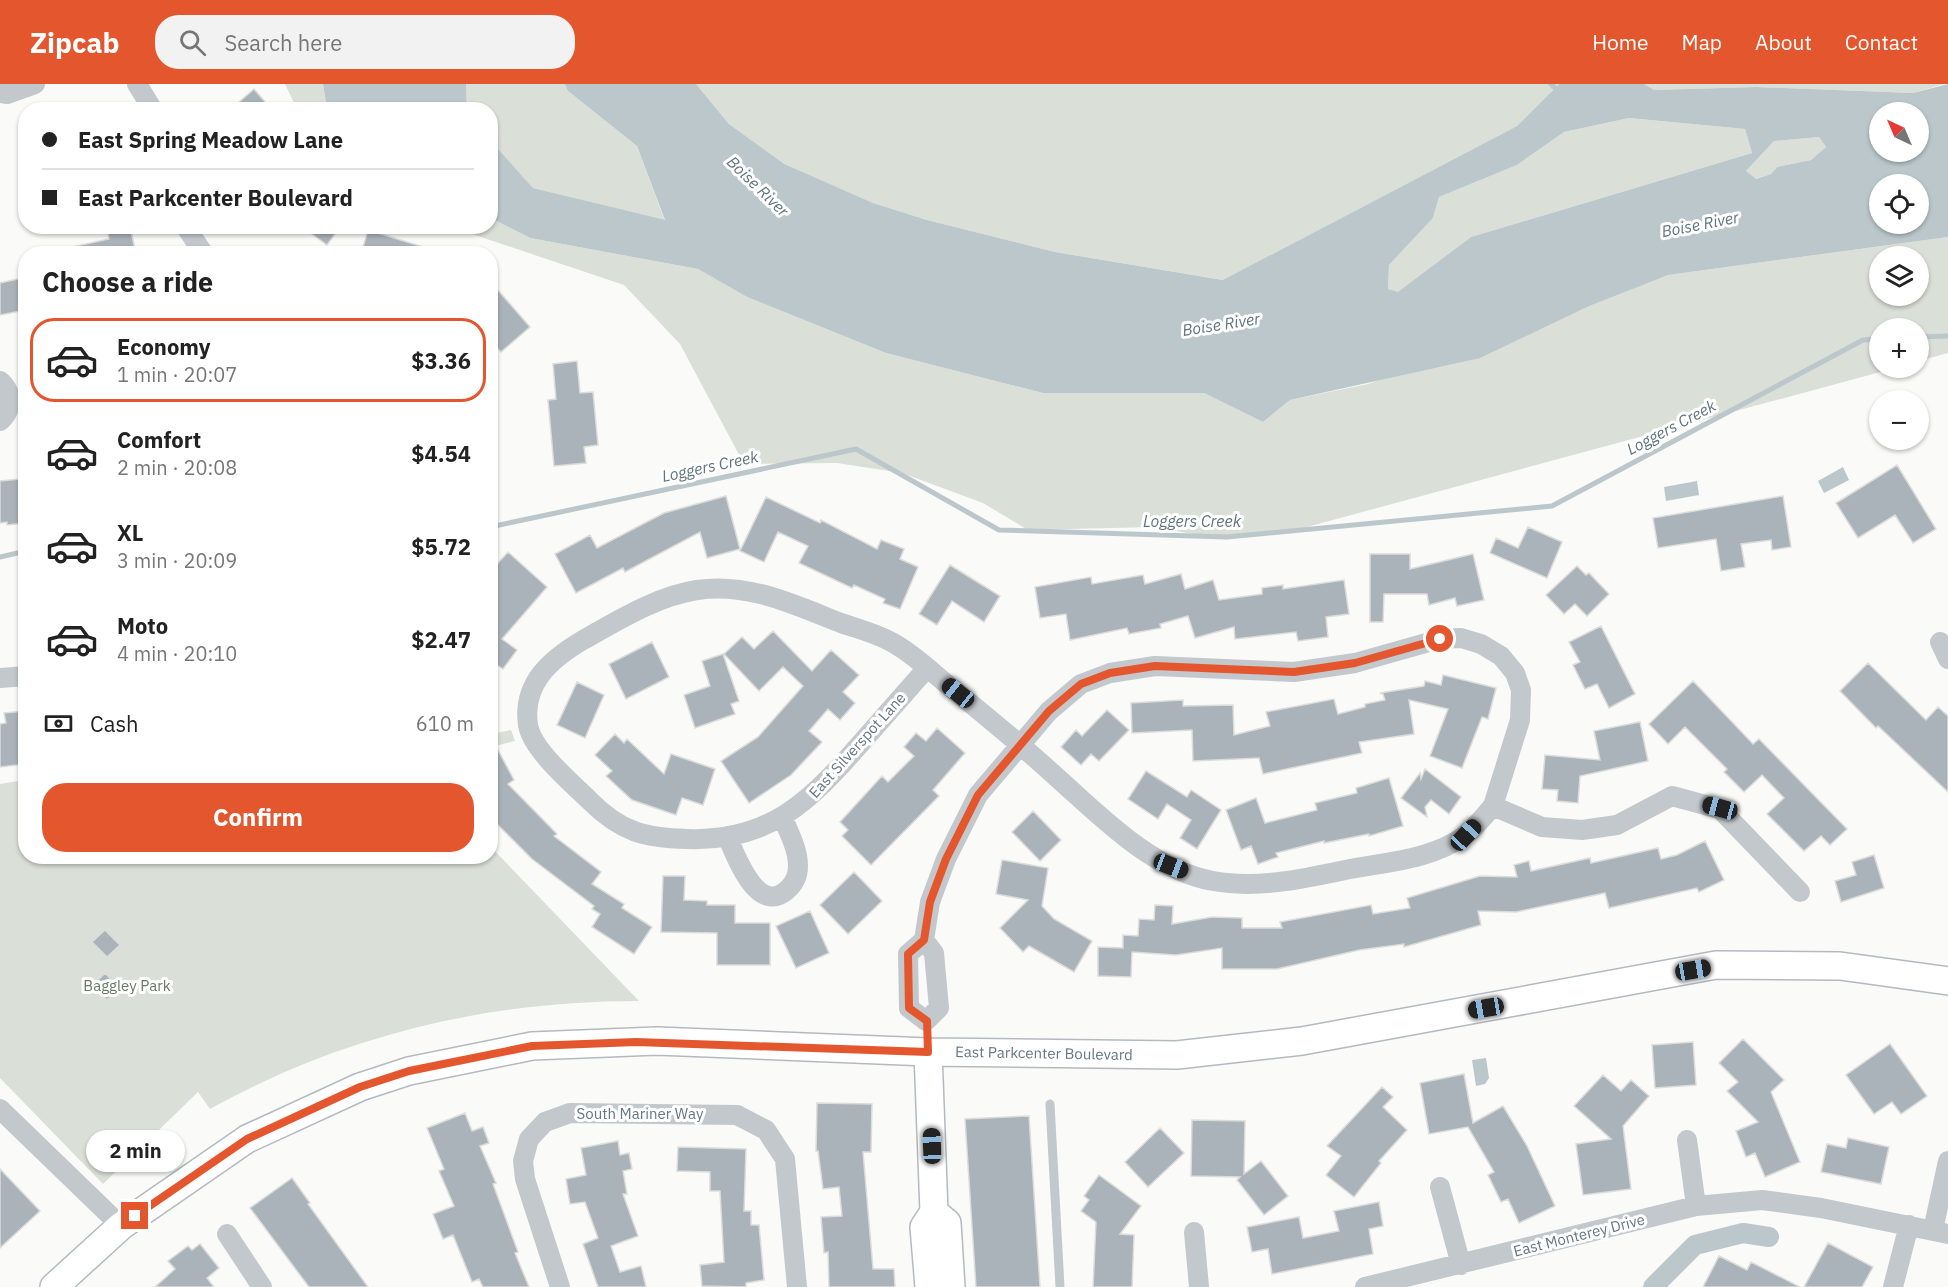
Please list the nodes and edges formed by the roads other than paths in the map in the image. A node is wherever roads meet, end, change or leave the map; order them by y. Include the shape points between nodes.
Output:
1 (35, 84) edge
2 (137, 84) edge
3 (0, 93) edge
4 (148, 102) edge
5 (0, 381) edge
6 (0, 421) edge
7 (927, 668) junction
8 (18, 677) edge
9 (0, 678) edge
10 (1021, 745) junction
11 (1493, 806) junction
12 (783, 818) junction
13 (728, 838) junction
14 (1800, 892) dead end
15 (924, 940) junction
16 (1948, 981) edge
17 (927, 1021) junction
18 (928, 1052) junction
19 (1050, 1104) dead end
20 (0, 1109) edge
21 (1687, 1140) dead end
22 (1948, 1161) edge
23 (1440, 1187) dead end
24 (1696, 1206) junction
25 (934, 1212) junction
26 (1909, 1225) junction
27 (121, 1226) junction
28 (1194, 1232) dead end
29 (1941, 1232) edge
30 (227, 1234) dead end
31 (1461, 1265) junction
32 (54, 1287) edge
33 (262, 1287) edge
34 (560, 1287) edge
35 (797, 1287) edge
36 (929, 1287) edge
37 (951, 1287) edge
38 (1060, 1287) edge
39 (1199, 1287) edge
40 (1365, 1287) edge
41 (1893, 1287) edge

1 - 3 street
2 - 4 street
5 - 6 street via 10,402
7 - 10 street
7 - 12 street, East Silverspot Lane via 825,784
7 - 13 street, East Silverspot Lane via 894,643 767,595 731,588 694,590 642,609 553,659 534,681 528,726 535,742 594,806 638,835
8 - 9 street
10 - 11 street via 1128,842 1171,866 1212,881 1286,883 1435,852 1466,835
10 - 11 street via 1049,711 1081,684 1110,673 1155,666 1294,672 1355,663 1440,639 1461,638 1501,656 1515,673 1521,690 1520,720
10 - 15 street via 978,795 946,859 930,902
11 - 14 street via 1542,827 1582,830 1617,825 1672,796 1720,808
12 - 13 street, East Silverspot Lane
12 - 13 street via 798,868 794,885 784,894 759,892 748,880
15 - 17 street via 934,952 939,1008
15 - 17 street via 908,954 909,1008
16 - 18 main road, East Parkcenter Boulevard via 1840,966 1716,965 1302,1041 1177,1055
17 - 18 street
18 - 25 main road
18 - 27 main road, East Parkcenter Boulevard via 657,1041 532,1046 409,1071 360,1087 247,1139
19 - 38 lane
20 - 27 street
21 - 24 street
22 - 29 street, East Monterey Drive
23 - 31 street
24 - 26 street, East Monterey Drive via 1762,1200
24 - 31 street, East Monterey Drive
25 - 36 main road via 924,1227
25 - 37 main road via 947,1224
26 - 29 street, East Monterey Drive
26 - 41 street
27 - 32 main road, East Parkcenter Boulevard
28 - 39 street
30 - 33 street
31 - 40 street, East Monterey Drive
34 - 35 street, South Mariner Way via 525,1179 523,1161 529,1139 545,1122 570,1113 737,1115 766,1130 785,1159

